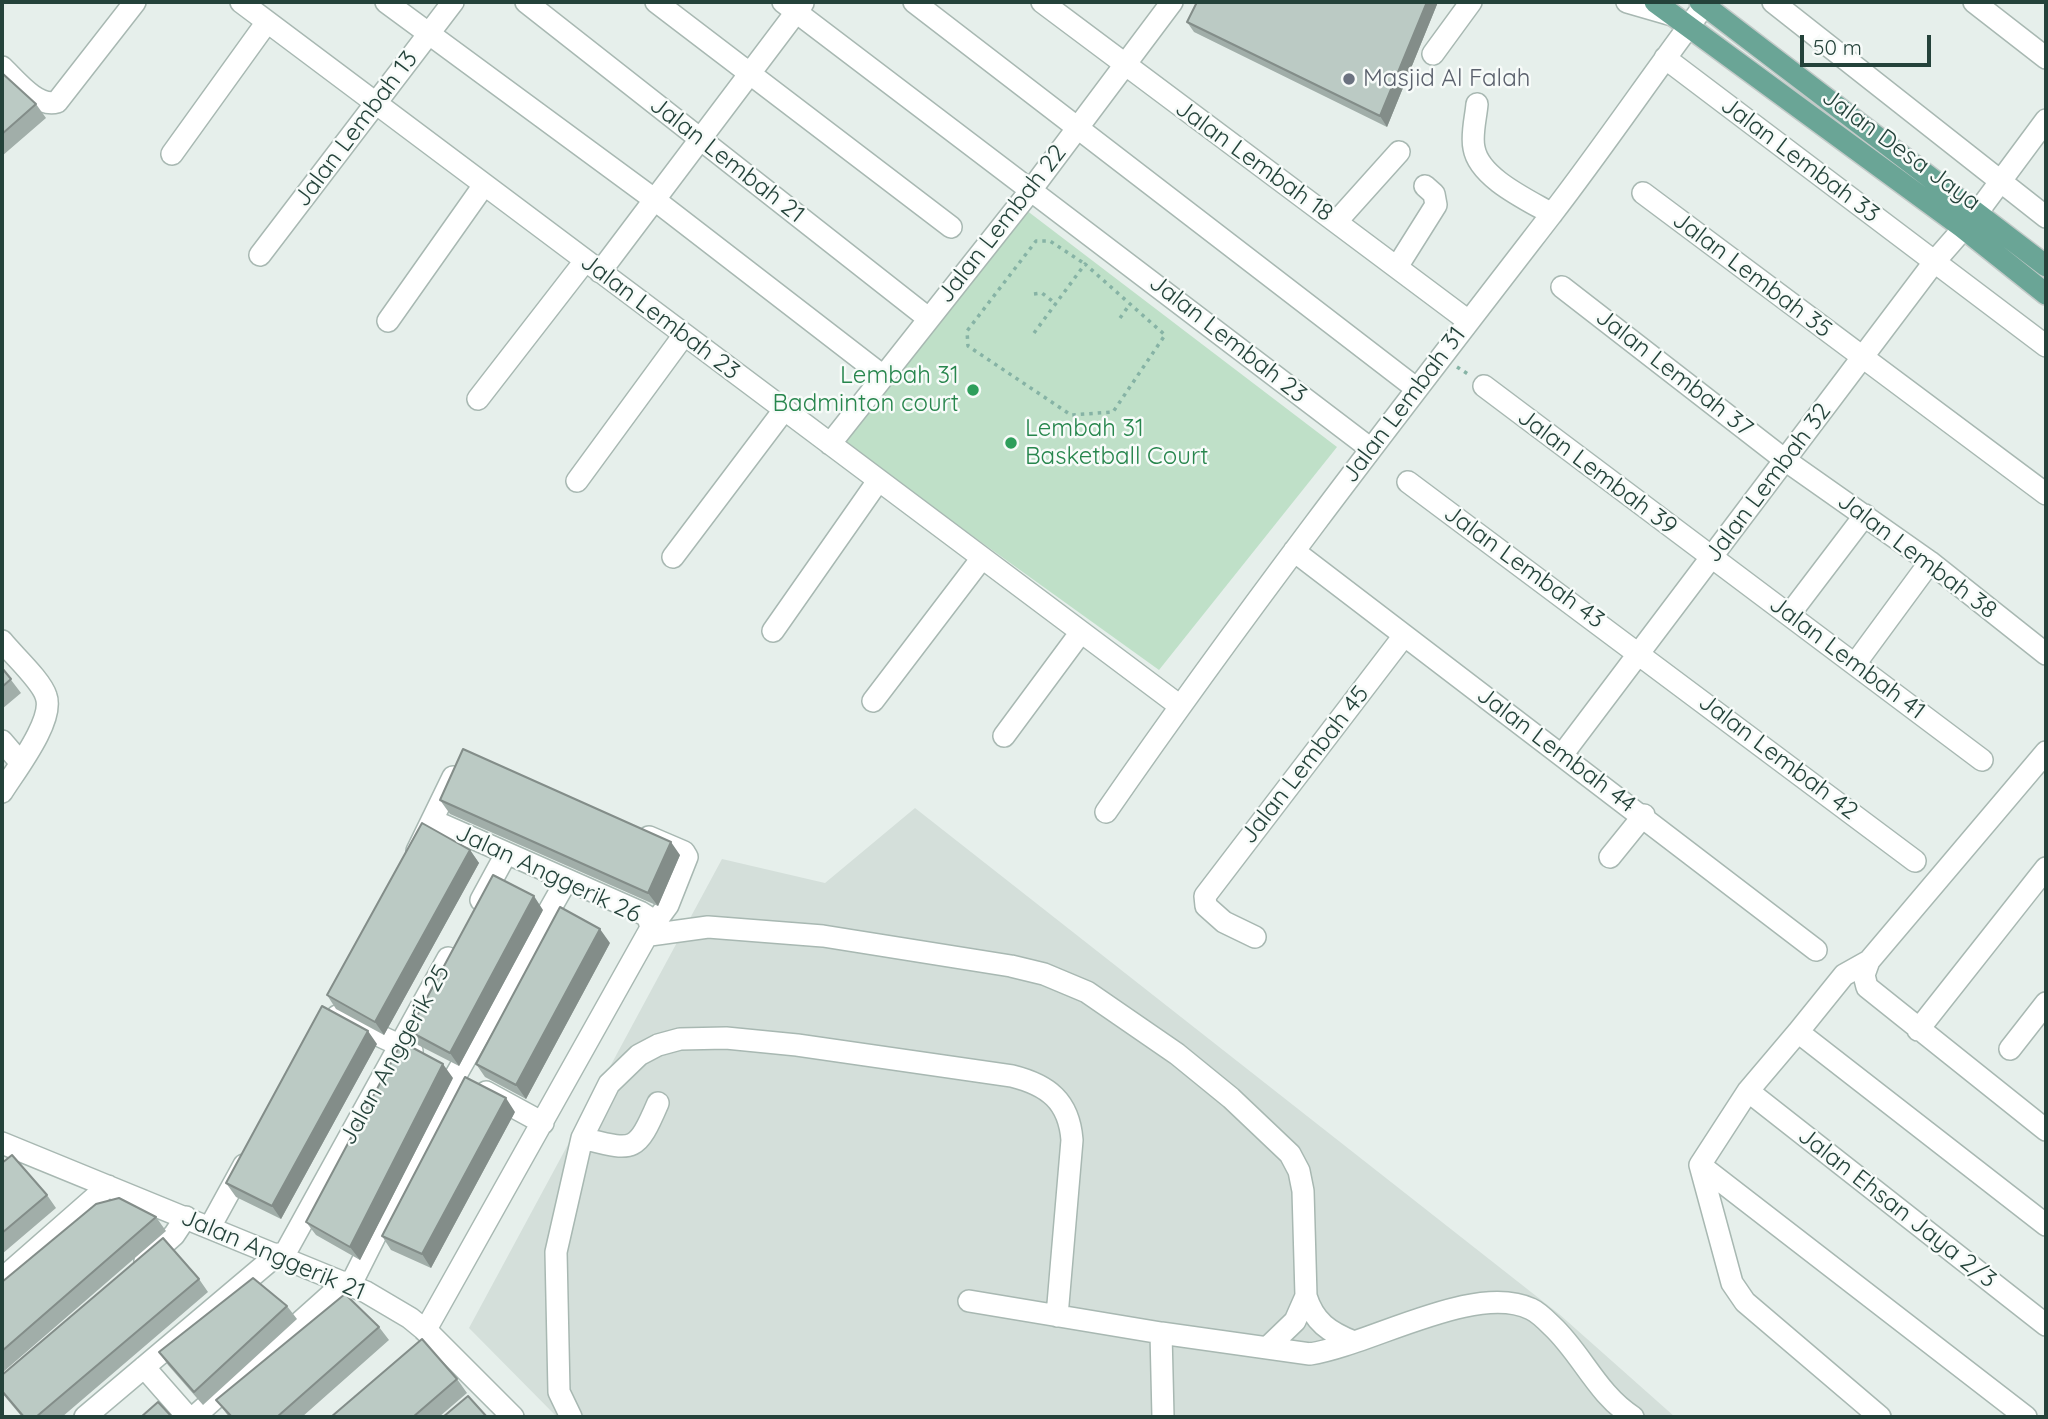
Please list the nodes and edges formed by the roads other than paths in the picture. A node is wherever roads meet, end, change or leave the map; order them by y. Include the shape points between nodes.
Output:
1 (135, 2) edge
2 (241, 2) edge
3 (386, 2) edge
4 (453, 2) edge
5 (526, 2) edge
6 (656, 2) edge
7 (914, 2) edge
8 (1042, 2) edge
9 (1172, 2) edge
10 (1627, 2) edge
11 (1773, 2) edge
12 (1974, 2) edge
13 (1468, 3) edge
14 (1704, 3) edge
15 (794, 5) edge
16 (1672, 14) edge
17 (267, 22) junction
18 (428, 34) junction
19 (1433, 54) dead end
20 (1665, 58) junction
21 (2046, 58) edge
22 (1125, 65) junction
23 (2, 67) edge
24 (749, 75) junction
25 (376, 103) junction
26 (1476, 104) dead end
27 (2046, 120) edge
28 (1077, 130) junction
29 (700, 139) junction
30 (1399, 152) dead end
31 (172, 154) dead end
32 (2000, 182) junction
33 (484, 185) junction
34 (1425, 186) dead end
35 (1031, 190) junction
36 (1643, 193) dead end
37 (655, 200) junction
38 (1552, 214) junction
39 (2046, 217) edge
40 (1969, 220) junction
41 (1337, 221) junction
42 (951, 227) dead end
43 (260, 256) dead end
44 (1935, 261) junction
45 (2046, 266) edge
46 (593, 267) junction
47 (1397, 267) junction
48 (1562, 287) dead end
49 (2046, 294) edge
50 (928, 318) junction
51 (1467, 320) junction
52 (388, 321) dead end
53 (684, 335) junction
54 (2046, 345) edge
55 (1862, 358) junction
56 (883, 376) junction
57 (1483, 386) road end
58 (1417, 388) junction
59 (478, 399) dead end
60 (784, 410) junction
61 (830, 444) junction
62 (1371, 449) junction
63 (1785, 460) junction
64 (577, 481) dead end
65 (878, 481) junction
66 (1408, 482) dead end
67 (2046, 494) edge
68 (1864, 515) junction
69 (1294, 551) junction
70 (673, 557) dead end
71 (982, 558) junction
72 (1711, 558) junction
73 (1930, 562) junction
74 (1789, 615) junction
75 (773, 632) dead end
76 (1081, 632) junction
77 (1403, 637) junction
78 (2, 641) edge
79 (1640, 652) junction
80 (2046, 654) edge
81 (1855, 664) junction
82 (873, 701) dead end
83 (1180, 706) junction
84 (1004, 736) dead end
85 (2, 741) edge
86 (1562, 755) junction
87 (469, 759) edge
88 (1982, 760) dead end
89 (20, 762) junction
90 (2042, 765) edge
91 (2, 792) edge
92 (1106, 812) dead end
93 (1644, 816) junction
94 (434, 821) junction
95 (633, 830) edge
96 (506, 854) junction
97 (1610, 857) dead end
98 (1916, 861) dead end
99 (2046, 868) edge
100 (407, 869) edge
101 (566, 881) junction
102 (473, 914) edge
103 (650, 932) junction
104 (1255, 937) dead end
105 (460, 938) edge
106 (1816, 950) dead end
107 (1869, 961) junction
108 (2046, 1003) edge
109 (328, 1012) edge
110 (1918, 1030) junction
111 (1798, 1032) junction
112 (400, 1045) junction
113 (2010, 1049) dead end
114 (456, 1075) junction
115 (1748, 1091) junction
116 (658, 1103) dead end
117 (2044, 1122) edge
118 (543, 1123) junction
119 (582, 1138) junction
120 (256, 1143) edge
121 (11, 1147) edge
122 (2, 1165) edge
123 (1700, 1165) junction
124 (108, 1186) junction
125 (186, 1217) junction
126 (2046, 1225) edge
127 (209, 1227) junction
128 (281, 1256) junction
129 (134, 1271) edge
130 (2, 1279) edge
131 (348, 1283) junction
132 (1306, 1296) junction
133 (969, 1301) dead end
134 (1057, 1315) junction
135 (2046, 1325) edge
136 (428, 1334) junction
137 (1161, 1334) junction
138 (1354, 1342) junction
139 (1267, 1348) junction
140 (412, 1352) edge
141 (144, 1367) junction
142 (89, 1416) edge
143 (188, 1417) edge
144 (194, 1417) edge
145 (513, 1417) edge
146 (571, 1417) edge
147 (1163, 1417) edge
148 (1633, 1417) edge
149 (1880, 1417) edge
150 (2026, 1417) edge

1 - 23 street via 62,98 51,104
2 - 17 street, Jalan Lembah 23
3 - 18 street
4 - 18 street, Jalan Lembah 13
5 - 29 street, Jalan Lembah 21
6 - 24 street
7 - 28 street
8 - 22 street, Jalan Lembah 18
9 - 22 street, Jalan Lembah 22
10 - 16 street
11 - 32 street
12 - 21 street
13 - 19 street
14 - 16 street, Jalan Lembah 31
14 - 40 main road, Jalan Desa Jaya
15 - 24 street
15 - 35 street, Jalan Lembah 23
16 - 20 street, Jalan Lembah 31
16 - 40 main road, Jalan Desa Jaya
17 - 25 street, Jalan Lembah 23
17 - 31 street
18 - 25 street, Jalan Lembah 13
18 - 37 street
20 - 38 street, Jalan Lembah 31
20 - 44 street, Jalan Lembah 33
22 - 28 street, Jalan Lembah 22
22 - 41 street, Jalan Lembah 18
24 - 29 street
24 - 42 street
25 - 33 street, Jalan Lembah 23
25 - 43 street, Jalan Lembah 13
26 - 38 street via 1474,149 1483,164 1507,189
27 - 32 street, Jalan Lembah 32
28 - 35 street, Jalan Lembah 22
28 - 58 street
29 - 37 street
29 - 50 street, Jalan Lembah 21
30 - 41 street
32 - 39 street
32 - 40 street, Jalan Lembah 32
33 - 46 street, Jalan Lembah 23
33 - 52 street
34 - 47 street via 1434,194 1436,205
35 - 50 street, Jalan Lembah 22
35 - 62 street, Jalan Lembah 23
36 - 55 street, Jalan Lembah 35
37 - 46 street
37 - 56 street
38 - 51 street, Jalan Lembah 31
40 - 44 street, Jalan Lembah 32
40 - 45 main road, Jalan Desa Jaya
40 - 49 main road, Jalan Desa Jaya
41 - 47 street, Jalan Lembah 18
44 - 54 street, Jalan Lembah 33
44 - 55 street, Jalan Lembah 32
46 - 53 street, Jalan Lembah 23
46 - 59 street
47 - 51 street, Jalan Lembah 18
48 - 63 street, Jalan Lembah 37
50 - 56 street, Jalan Lembah 22
51 - 58 street, Jalan Lembah 31
53 - 60 street, Jalan Lembah 23
53 - 64 street
55 - 63 street, Jalan Lembah 32
55 - 67 street, Jalan Lembah 35
56 - 61 street, Jalan Lembah 22
57 - 72 street, Jalan Lembah 39
58 - 62 street, Jalan Lembah 31
60 - 61 street, Jalan Lembah 23
60 - 70 street
61 - 65 street, Jalan Lembah 23
62 - 69 street, Jalan Lembah 31
63 - 68 street, Jalan Lembah 38
63 - 72 street, Jalan Lembah 32
65 - 71 street, Jalan Lembah 23
65 - 75 street
66 - 79 street, Jalan Lembah 43
68 - 73 street, Jalan Lembah 38
68 - 74 street
69 - 77 street, Jalan Lembah 44
69 - 83 street, Jalan Lembah 31
71 - 76 street, Jalan Lembah 23
71 - 82 street
72 - 74 street, Jalan Lembah 41
72 - 79 street, Jalan Lembah 32
73 - 80 street, Jalan Lembah 38
73 - 81 street
74 - 81 street, Jalan Lembah 41
76 - 83 street, Jalan Lembah 23
76 - 84 street
77 - 86 street, Jalan Lembah 44
77 - 104 street, Jalan Lembah 45 via 1207,892 1204,901 1209,910
78 - 89 street via 46,694 48,709
79 - 86 street, Jalan Lembah 32
79 - 98 street, Jalan Lembah 42
81 - 88 street, Jalan Lembah 41
83 - 92 street, Jalan Lembah 31
85 - 89 street
86 - 93 street, Jalan Lembah 44
87 - 94 street via 458,765
89 - 91 street
90 - 107 street
93 - 97 street
93 - 106 street, Jalan Lembah 44
94 - 96 street, Jalan Anggerik 26
94 - 100 street
95 - 103 street via 687,857 668,905
96 - 101 street, Jalan Anggerik 26
96 - 102 street
99 - 110 street
101 - 103 street, Jalan Anggerik 26 via 640,912 648,917
101 - 114 street
103 - 118 street
103 - 132 street via 708,927 823,936 1011,966 1087,992 1177,1054 1290,1154 1303,1191
105 - 112 street, Jalan Anggerik 25
107 - 110 street via 1864,975 1867,987
107 - 111 street via 1844,975
108 - 113 street
109 - 112 street
110 - 117 street
111 - 115 street
111 - 126 street
112 - 114 street
112 - 128 street, Jalan Anggerik 25
114 - 118 street
114 - 131 street
115 - 123 street
115 - 135 street, Jalan Ehsan Jaya 2/3
116 - 119 street via 644,1136 632,1145
118 - 136 street
119 - 134 street via 608,1084 639,1055 680,1039 797,1045 1030,1081 1058,1098 1070,1124
119 - 146 street via 556,1252 559,1392
120 - 127 street
121 - 122 street
121 - 124 street, Jalan Anggerik 21
123 - 149 street via 1732,1283 1745,1302
123 - 150 street
124 - 125 street, Jalan Anggerik 21
124 - 130 street
125 - 127 street, Jalan Anggerik 21
125 - 129 street via 174,1235
127 - 128 street, Jalan Anggerik 21
128 - 131 street, Jalan Anggerik 21
128 - 141 street
131 - 136 street, Jalan Anggerik 21 via 410,1318
131 - 144 street
132 - 138 street via 1322,1326
132 - 139 street via 1295,1321
133 - 134 street
134 - 137 street
136 - 140 street
136 - 145 street, Jalan Anggerik 21 via 480,1395
137 - 139 street
137 - 147 street
138 - 139 street via 1310,1354
138 - 148 street via 1443,1312 1494,1301 1532,1309 1554,1327 1594,1381
141 - 142 street
141 - 143 street

